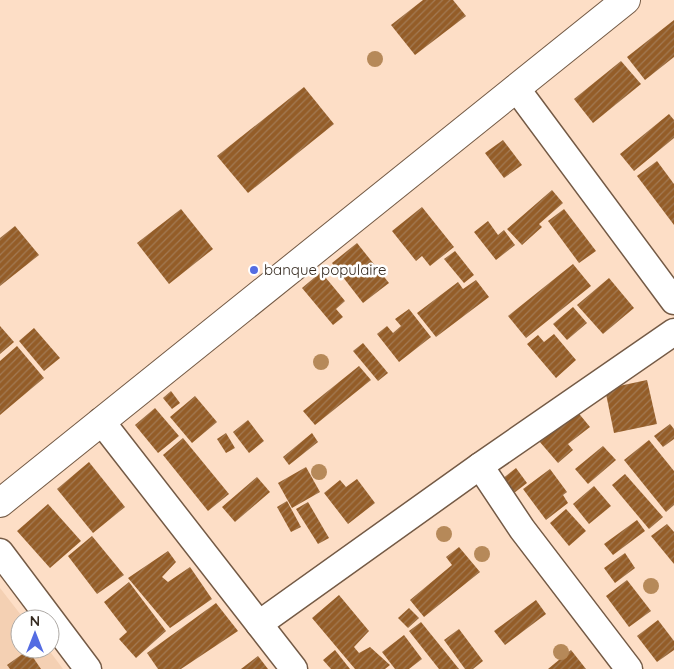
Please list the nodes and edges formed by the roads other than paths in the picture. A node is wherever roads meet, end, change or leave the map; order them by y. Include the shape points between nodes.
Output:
1 (626, 0) edge
2 (516, 88) junction
3 (674, 300) edge
4 (674, 332) edge
5 (102, 422) junction
6 (480, 466) junction
7 (0, 503) edge
8 (0, 552) edge
9 (259, 624) junction
10 (88, 669) edge
11 (294, 669) edge
12 (629, 669) edge

1 - 2 main road
2 - 3 street
2 - 5 main road
4 - 6 street
5 - 7 main road
5 - 9 street
6 - 9 street
6 - 12 street via 522,529
8 - 10 street
9 - 11 street

